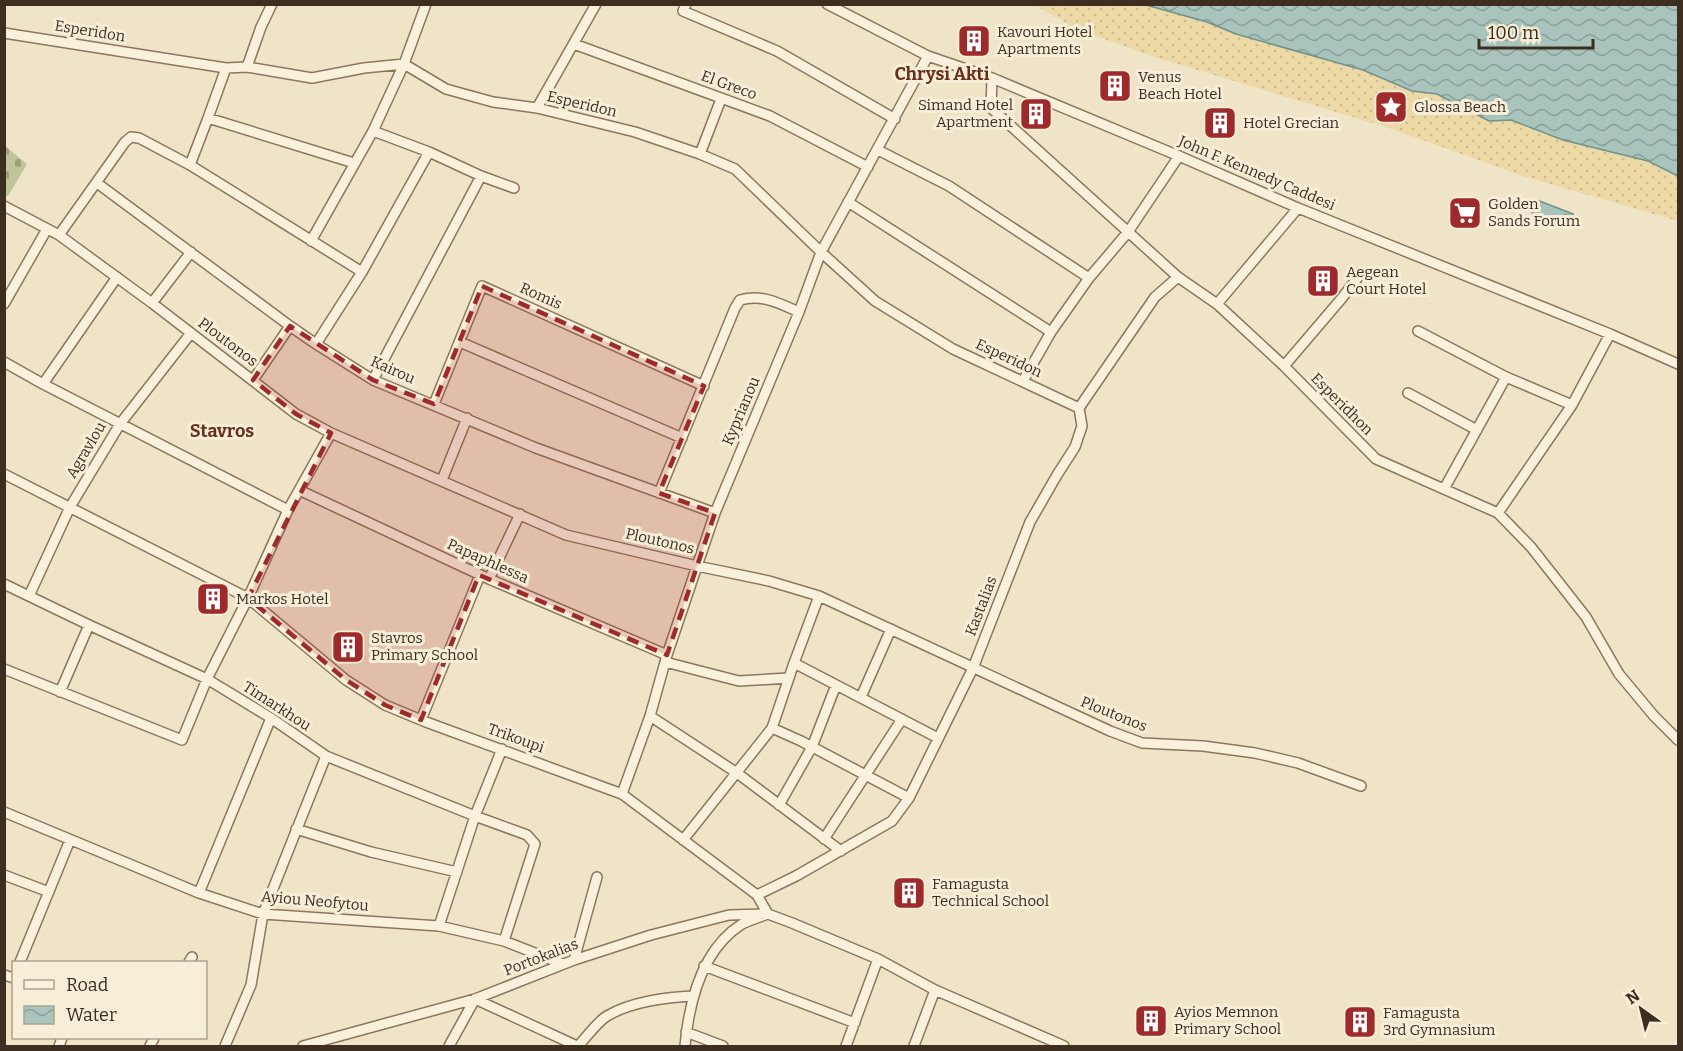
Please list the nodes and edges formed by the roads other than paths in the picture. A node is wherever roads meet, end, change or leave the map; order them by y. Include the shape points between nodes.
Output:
1 (272, 4) edge
2 (426, 4) edge
3 (596, 4) edge
4 (826, 4) edge
5 (685, 8) edge
6 (4, 33) edge
7 (574, 44) junction
8 (928, 56) junction
9 (404, 64) junction
10 (247, 67) junction
11 (226, 68) junction
12 (992, 78) junction
13 (721, 99) junction
14 (537, 108) junction
15 (208, 118) junction
16 (895, 119) junction
17 (373, 131) junction
18 (878, 150) junction
19 (429, 152) junction
20 (700, 154) junction
21 (1179, 156) junction
22 (354, 163) junction
23 (190, 165) junction
24 (868, 167) junction
25 (481, 176) junction
26 (97, 183) junction
27 (514, 188) dead end
28 (848, 202) junction
29 (4, 206) edge
30 (1298, 208) junction
31 (47, 229) junction
32 (1128, 232) junction
33 (59, 234) junction
34 (311, 241) junction
35 (191, 252) junction
36 (821, 252) junction
37 (362, 272) junction
38 (1359, 276) dead end
39 (117, 277) junction
40 (1178, 277) junction
41 (1089, 278) junction
42 (152, 303) junction
43 (4, 304) edge
44 (1217, 304) junction
45 (799, 312) junction
46 (290, 326) junction
47 (1418, 331) dead end
48 (1051, 332) junction
49 (191, 333) junction
50 (1610, 334) junction
51 (460, 342) junction
52 (316, 344) junction
53 (4, 362) edge
54 (1678, 364) edge
55 (1284, 366) junction
56 (1506, 377) junction
57 (253, 380) junction
58 (373, 380) junction
59 (1023, 381) junction
60 (43, 384) junction
61 (704, 386) junction
62 (1408, 393) dead end
63 (434, 404) junction
64 (1572, 405) junction
65 (1079, 408) junction
66 (467, 418) junction
67 (120, 424) junction
68 (1477, 430) junction
69 (331, 433) junction
70 (682, 438) junction
71 (4, 474) edge
72 (442, 480) junction
73 (1444, 489) junction
74 (299, 490) junction
75 (659, 493) junction
76 (70, 507) junction
77 (288, 510) junction
78 (715, 513) junction
79 (1498, 513) junction
80 (520, 514) junction
81 (697, 566) junction
82 (480, 574) junction
83 (489, 579) junction
84 (4, 584) edge
85 (28, 596) junction
86 (819, 596) junction
87 (248, 598) junction
88 (89, 625) junction
89 (891, 629) junction
90 (666, 658) junction
91 (794, 663) junction
92 (974, 668) junction
93 (4, 669) edge
94 (789, 678) junction
95 (207, 679) junction
96 (836, 684) junction
97 (60, 692) junction
98 (861, 698) junction
99 (650, 716) junction
100 (270, 718) junction
101 (902, 719) junction
102 (421, 720) junction
103 (772, 728) junction
104 (938, 738) junction
105 (1678, 740) edge
106 (812, 747) junction
107 (502, 749) junction
108 (326, 756) junction
109 (737, 773) junction
110 (866, 776) junction
111 (1361, 786) dead end
112 (622, 794) junction
113 (909, 798) junction
114 (779, 805) junction
115 (4, 812) edge
116 (475, 816) junction
117 (297, 829) junction
118 (824, 839) junction
119 (70, 840) junction
120 (683, 840) junction
121 (841, 851) junction
122 (457, 872) junction
123 (4, 875) edge
124 (597, 877) dead end
125 (49, 892) junction
126 (200, 893) junction
127 (757, 895) junction
128 (263, 914) junction
129 (768, 914) junction
130 (439, 926) junction
131 (504, 941) junction
132 (878, 959) junction
133 (574, 960) junction
134 (21, 961) edge
135 (563, 964) junction
136 (704, 966) junction
137 (935, 990) junction
138 (693, 996) junction
139 (475, 999) junction
140 (855, 1023) junction
141 (686, 1032) junction
142 (1041, 1036) junction
143 (225, 1047) edge
144 (303, 1047) edge
145 (449, 1047) edge
146 (577, 1047) edge
147 (685, 1047) edge
148 (723, 1047) edge
149 (846, 1047) edge
150 (914, 1047) edge
151 (1037, 1047) edge
152 (1064, 1047) edge

1 - 10 street
2 - 9 street
3 - 7 street
4 - 8 street, John F. Kennedy Caddesi
5 - 16 street via 777,51
6 - 11 street, Esperidon
7 - 13 street, El Greco
7 - 14 street
8 - 12 street, John F. Kennedy Caddesi
8 - 16 street, Kyprianou
9 - 10 street, Esperidon via 312,78
9 - 14 street, Esperidon via 446,89 493,102
9 - 17 street
10 - 11 street, Esperidon
11 - 15 street
12 - 21 street, John F. Kennedy Caddesi
12 - 32 street, Esperidhon via 991,108
13 - 20 street
13 - 24 street, El Greco via 770,116
14 - 20 street, Esperidon via 634,132
15 - 22 street
15 - 23 street
16 - 18 street, Kyprianou
17 - 19 street
17 - 22 street
18 - 24 street, Kyprianou
18 - 41 street via 949,186
19 - 25 street
19 - 37 street
20 - 36 street, Esperidon via 735,169
21 - 30 street, John F. Kennedy Caddesi
21 - 32 street
22 - 34 street
23 - 26 street via 131,137
23 - 34 street
24 - 28 street, Kyprianou
25 - 27 street
25 - 58 street
26 - 33 street
26 - 35 street, Kairou
28 - 36 street, Kyprianou
28 - 48 street
29 - 31 street, Ploutonos
30 - 44 street
30 - 50 street, John F. Kennedy Caddesi
31 - 33 street, Ploutonos
31 - 43 street
32 - 40 street, Esperidhon
32 - 41 street
33 - 39 street, Ploutonos
34 - 37 street
35 - 42 street
35 - 46 street, Kairou
36 - 45 street, Kyprianou
36 - 59 street, Esperidon via 875,301 953,349
37 - 52 street
38 - 55 street
39 - 42 street, Ploutonos
39 - 60 street
40 - 44 street, Esperidhon
40 - 65 street via 1155,297
41 - 48 street
42 - 49 street, Ploutonos
44 - 55 street, Esperidhon
45 - 61 street via 753,296 740,300
45 - 78 street, Kyprianou
46 - 52 street, Kairou
46 - 57 street
47 - 56 street
48 - 59 street
49 - 57 street, Ploutonos
49 - 67 street, Agravlou
50 - 54 street, John F. Kennedy Caddesi
50 - 64 street
51 - 61 street, Romis via 482,286
51 - 63 street, Romis
51 - 70 street
52 - 58 street, Kairou
53 - 60 street
55 - 73 street, Esperidhon via 1376,459
56 - 64 street
56 - 68 street
57 - 69 street, Ploutonos via 296,414
58 - 63 street, Kairou
59 - 65 street, Esperidon
60 - 67 street
61 - 70 street
62 - 68 street
63 - 66 street, Kairou
64 - 79 street
65 - 92 street, Kastalias via 1082,426 1075,447 1030,522
66 - 72 street
66 - 75 street, Kairou
67 - 76 street, Agravlou
67 - 77 street
68 - 73 street
69 - 72 street, Ploutonos
69 - 74 street
70 - 75 street
71 - 76 street, Trikoupi
72 - 80 street, Ploutonos
73 - 79 street, Esperidhon
74 - 77 street
74 - 82 street, Papaphlessa
75 - 78 street, Kairou
76 - 85 street, Agravlou
76 - 87 street, Trikoupi
77 - 87 street
78 - 81 street, Kyprianou
79 - 105 street, Esperidhon via 1531,547 1586,617 1619,674
80 - 81 street, Ploutonos via 566,535
80 - 83 street
81 - 86 street, Ploutonos
81 - 90 street, Kyprianou
82 - 83 street, Papaphlessa
82 - 102 street
83 - 90 street, Papaphlessa
84 - 85 street, Timarkhou
85 - 88 street, Timarkhou
86 - 89 street, Ploutonos
86 - 91 street
87 - 95 street
87 - 102 street, Trikoupi via 346,680 385,705
88 - 95 street, Timarkhou
88 - 97 street
89 - 92 street, Ploutonos
89 - 98 street
90 - 94 street, Papaphlessa via 739,681
90 - 99 street, Kyprianou
91 - 94 street
91 - 96 street
92 - 104 street, Kastalias
92 - 111 street, Ploutonos via 1142,743 1255,753 1298,763
93 - 97 street
94 - 103 street
95 - 97 street via 182,740
95 - 100 street, Timarkhou
96 - 98 street
96 - 106 street
98 - 101 street
99 - 109 street
99 - 112 street, Kyprianou
100 - 108 street, Timarkhou
100 - 126 street
101 - 104 street
101 - 110 street
102 - 107 street, Trikoupi
103 - 106 street
103 - 109 street
104 - 113 street, Kastalias
106 - 110 street
106 - 114 street
107 - 112 street, Trikoupi
107 - 116 street
108 - 116 street, Timarkhou
108 - 117 street
109 - 114 street
109 - 120 street
110 - 113 street
110 - 118 street
112 - 120 street, Trikoupi
113 - 121 street, Kastalias via 892,821
114 - 118 street
115 - 119 street, Ayiou Neofytou
116 - 122 street
116 - 131 street, Timarkhou via 526,835 535,844
117 - 122 street via 370,852
117 - 128 street
118 - 121 street
119 - 125 street
119 - 126 street, Ayiou Neofytou
120 - 127 street, Trikoupi
121 - 127 street, Kastalias
122 - 130 street
123 - 125 street
124 - 133 street
125 - 134 street
126 - 128 street, Ayiou Neofytou
127 - 129 street, Trikoupi
128 - 130 street, Ayiou Neofytou
128 - 143 street via 251,985
129 - 132 street, Portokalias
129 - 133 street, Portokalias via 729,915
129 - 136 street via 743,923 724,938
130 - 131 street, Ayiou Neofytou
131 - 135 street, Ayiou Neofytou
132 - 137 street
132 - 140 street
133 - 135 street, Portokalias
135 - 139 street, Portokalias
136 - 138 street
136 - 140 street
137 - 142 street
137 - 150 street
138 - 141 street
138 - 146 street via 635,1005 606,1017
139 - 144 street, Portokalias
139 - 145 street
139 - 146 street
140 - 149 street
141 - 147 street
141 - 148 street
142 - 151 street
142 - 152 street

